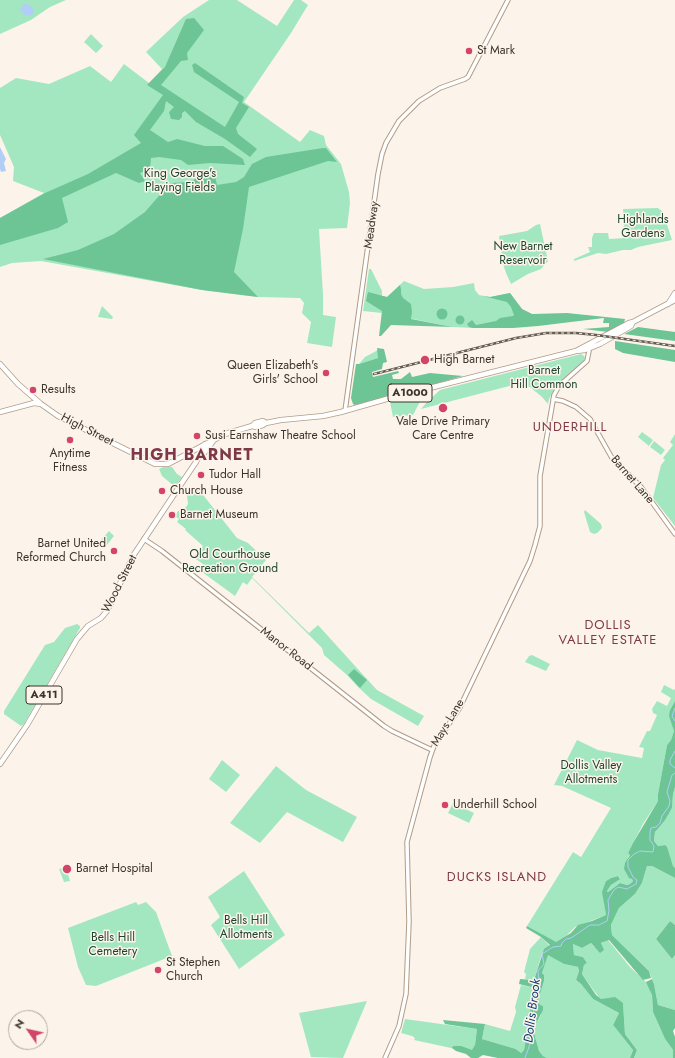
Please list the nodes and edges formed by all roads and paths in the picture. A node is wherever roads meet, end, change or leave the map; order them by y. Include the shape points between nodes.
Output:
1 (508, 0) edge
2 (675, 293) edge
3 (675, 300) edge
4 (668, 304) junction
5 (586, 348) junction
6 (0, 364) edge
7 (31, 395) junction
8 (554, 399) junction
9 (348, 400) junction
10 (35, 401) junction
11 (28, 404) junction
12 (354, 409) junction
13 (345, 411) junction
14 (0, 412) edge
15 (214, 440) joint
16 (203, 449) junction
17 (192, 451) junction
18 (198, 460) junction
19 (675, 534) edge
20 (144, 539) junction
21 (432, 750) junction
22 (0, 764) edge
23 (385, 1058) edge

1 - 9 street, Meadway via 469,75 465,79 444,85 419,100 399,121 384,148
2 - 4 main road
3 - 4 main road, A1000
4 - 5 main road, A1000 via 633,322 631,326 600,344
5 - 8 street via 588,360 560,386
5 - 12 main road, A1000
6 - 7 main road
7 - 10 main road
7 - 11 main road
8 - 19 street, Barnet Lane via 584,413 592,422 612,458 641,486
8 - 21 street, Mays Lane via 541,469 540,520 534,550 459,709
9 - 12 street
9 - 13 street, Meadway
10 - 11 main road
10 - 17 main road, High Street via 66,420 154,464 168,464
11 - 14 main road
12 - 13 main road, A1000
13 - 15 main road, A1000 via 252,426
15 - 16 main road, Wood Street / A411
16 - 17 main road, High Street
16 - 18 main road, Wood Street / A411
17 - 18 main road
18 - 20 main road, Wood Street / A411
20 - 21 street, Manor Road via 384,726
20 - 22 main road, Wood Street / A411 via 107,611 77,639 27,725
21 - 23 street, Mays Lane via 407,842 409,922 406,991 399,1026

